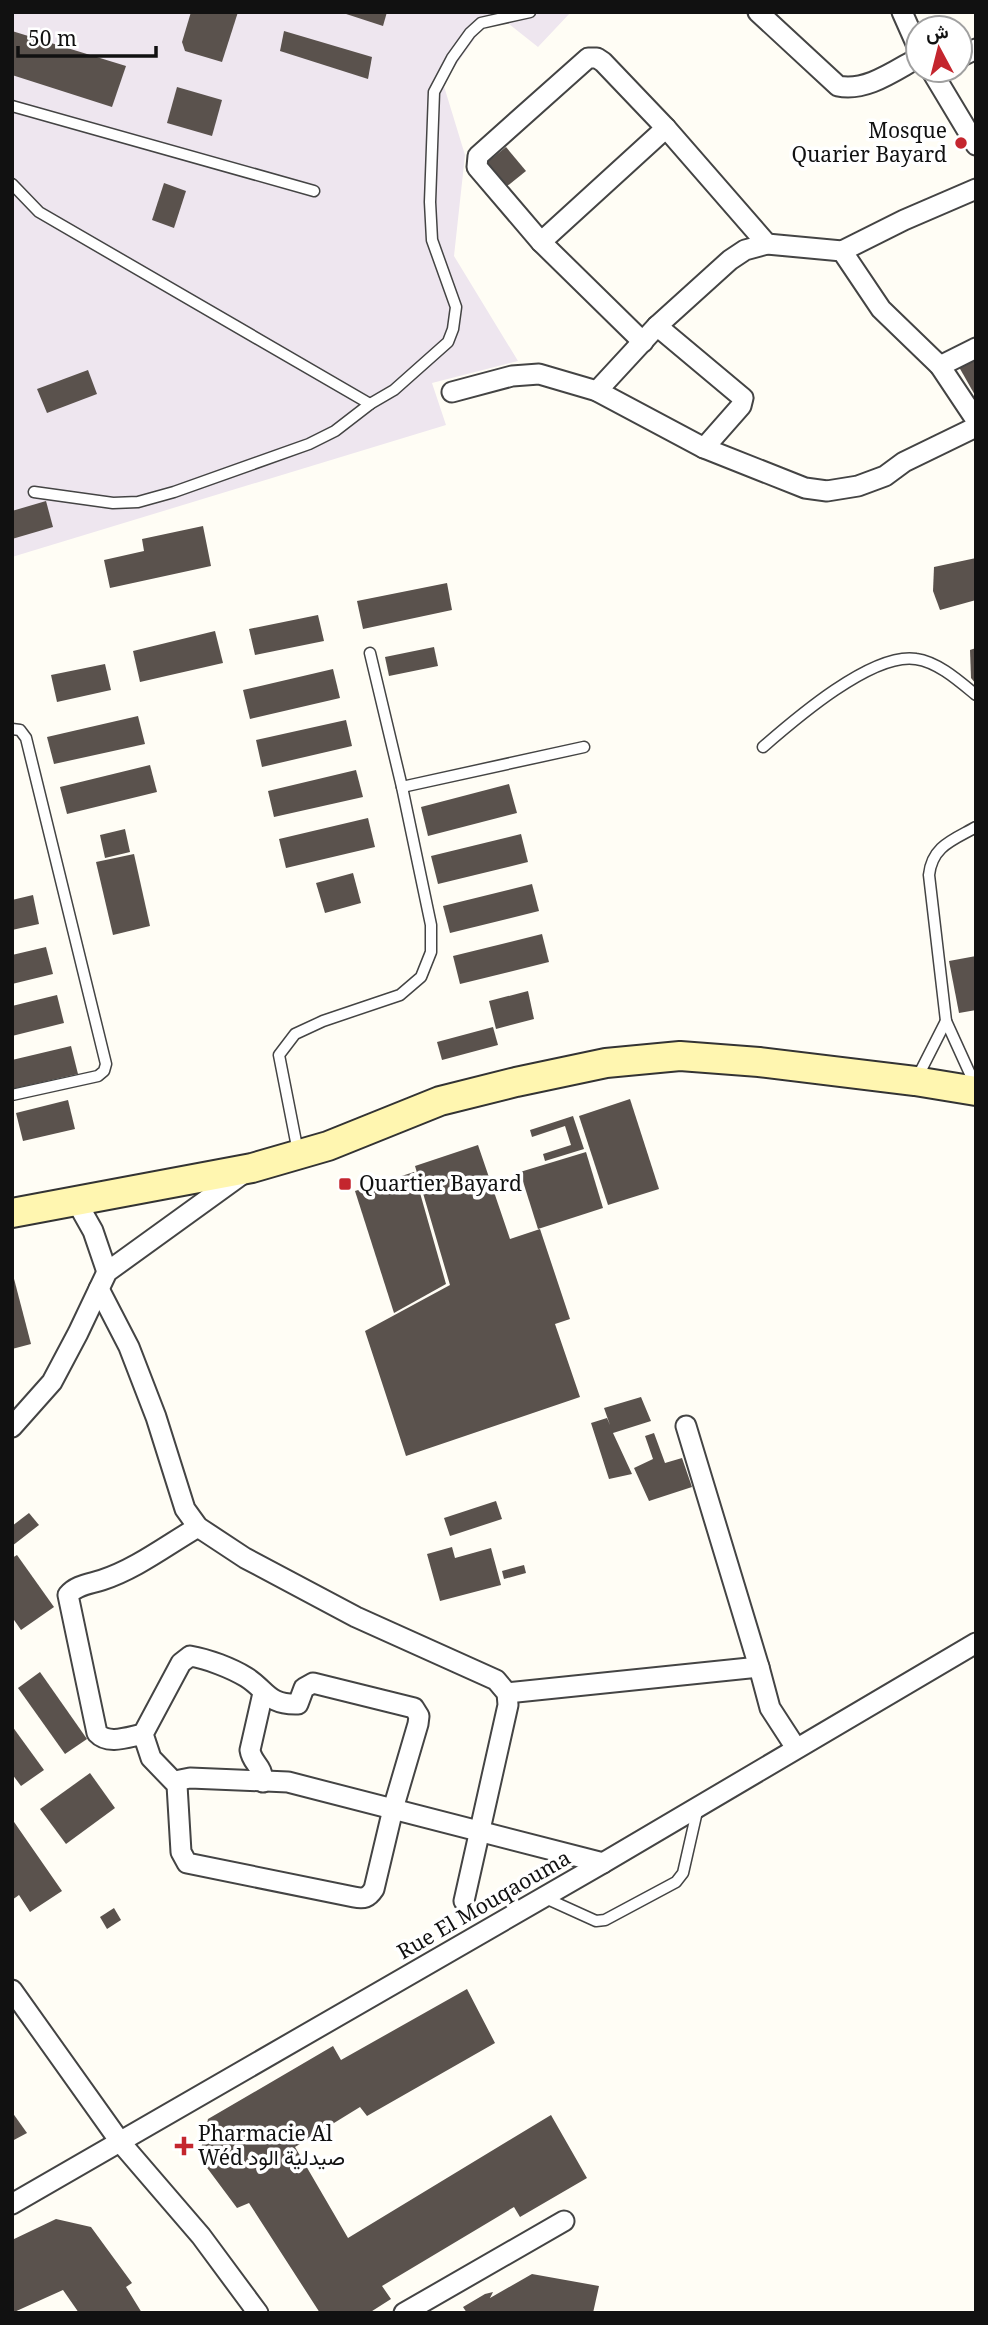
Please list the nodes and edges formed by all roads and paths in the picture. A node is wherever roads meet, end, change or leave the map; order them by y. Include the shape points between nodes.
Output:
1 (758, 12) edge
2 (523, 13) edge
3 (904, 65) edge
4 (940, 84) edge
5 (12, 106) edge
6 (666, 128) junction
7 (976, 145) edge
8 (12, 184) edge
9 (976, 189) edge
10 (314, 191) dead end
11 (541, 242) junction
12 (767, 244) junction
13 (842, 251) junction
14 (657, 326) junction
15 (643, 342) junction
16 (976, 348) edge
17 (940, 366) junction
18 (452, 391) dead end
19 (597, 391) junction
20 (370, 404) junction
21 (976, 420) edge
22 (976, 426) edge
23 (704, 448) junction
24 (34, 492) dead end
25 (370, 653) dead end
26 (976, 695) edge
27 (12, 729) edge
28 (584, 747) dead end
29 (763, 747) dead end
30 (402, 787) junction
31 (976, 827) edge
32 (946, 1021) junction
33 (915, 1081) junction
34 (976, 1089) edge
35 (12, 1095) edge
36 (298, 1156) junction
37 (252, 1168) junction
38 (75, 1199) junction
39 (12, 1213) edge
40 (103, 1280) junction
41 (686, 1426) dead end
42 (12, 1427) edge
43 (198, 1527) junction
44 (976, 1643) edge
45 (759, 1667) junction
46 (263, 1693) junction
47 (507, 1693) junction
48 (143, 1734) junction
49 (796, 1748) junction
50 (263, 1782) junction
51 (177, 1784) junction
52 (698, 1806) junction
53 (393, 1809) junction
54 (480, 1831) junction
55 (603, 1863) junction
56 (543, 1897) junction
57 (464, 1901) dead end
58 (12, 1990) edge
59 (121, 2143) junction
60 (12, 2204) edge
61 (564, 2221) dead end
62 (258, 2313) edge
63 (404, 2313) edge

1 - 3 street via 838,86 861,86
2 - 20 lane via 481,23 437,83 432,240 456,306 453,329 448,342 394,390
4 - 7 street
5 - 10 lane
6 - 11 street
6 - 11 street via 603,62 592,57 478,156 480,173
6 - 12 street
8 - 20 lane via 39,212
9 - 13 street
11 - 15 street
12 - 13 street
12 - 14 street via 730,260
13 - 17 street via 881,309
14 - 15 street
14 - 23 street via 743,398
15 - 19 street
16 - 17 street
17 - 21 street
18 - 19 street via 539,374
19 - 23 street
20 - 24 lane via 309,444 138,502
22 - 23 street via 885,476 827,491 805,488
25 - 30 lane
26 - 29 lane via 951,673 916,659 899,660 859,674
27 - 35 lane via 26,738 106,1064 98,1076
28 - 30 lane
30 - 36 lane via 431,925 431,952 421,977 400,995 295,1034 279,1055
31 - 32 lane via 940,848 930,861
32 - 33 lane
32 - 34 lane
33 - 34 main road
33 - 36 main road via 680,1056 606,1063 440,1101
36 - 37 main road
37 - 38 main road
37 - 40 street
38 - 39 main road
38 - 40 street via 93,1231
40 - 42 street via 52,1382
40 - 43 street via 156,1417 185,1509
41 - 45 street
43 - 47 street via 245,1558 356,1617 496,1680
43 - 48 street via 133,1566 68,1595 97,1733 115,1740
44 - 49 street, Rue El Mouqaouma
45 - 47 street
45 - 49 street via 770,1708
46 - 48 street via 244,1675 190,1656 181,1663
46 - 50 street via 250,1751
46 - 53 street via 298,1704 304,1688 313,1683 414,1707 418,1724
47 - 54 street
48 - 51 street via 151,1758
49 - 52 street, Rue El Mouqaouma
50 - 51 street via 190,1778
50 - 53 street via 288,1782
51 - 53 street via 181,1852 187,1863 363,1898 374,1889
52 - 55 street, Rue El Mouqaouma
52 - 56 lane via 683,1873 676,1882 605,1920 596,1921
53 - 54 street
54 - 55 street
54 - 57 street
55 - 56 street, Rue El Mouqaouma
56 - 59 street, Rue El Mouqaouma
58 - 59 street
59 - 60 street, Rue El Mouqaouma
59 - 62 street via 201,2236
61 - 63 street

